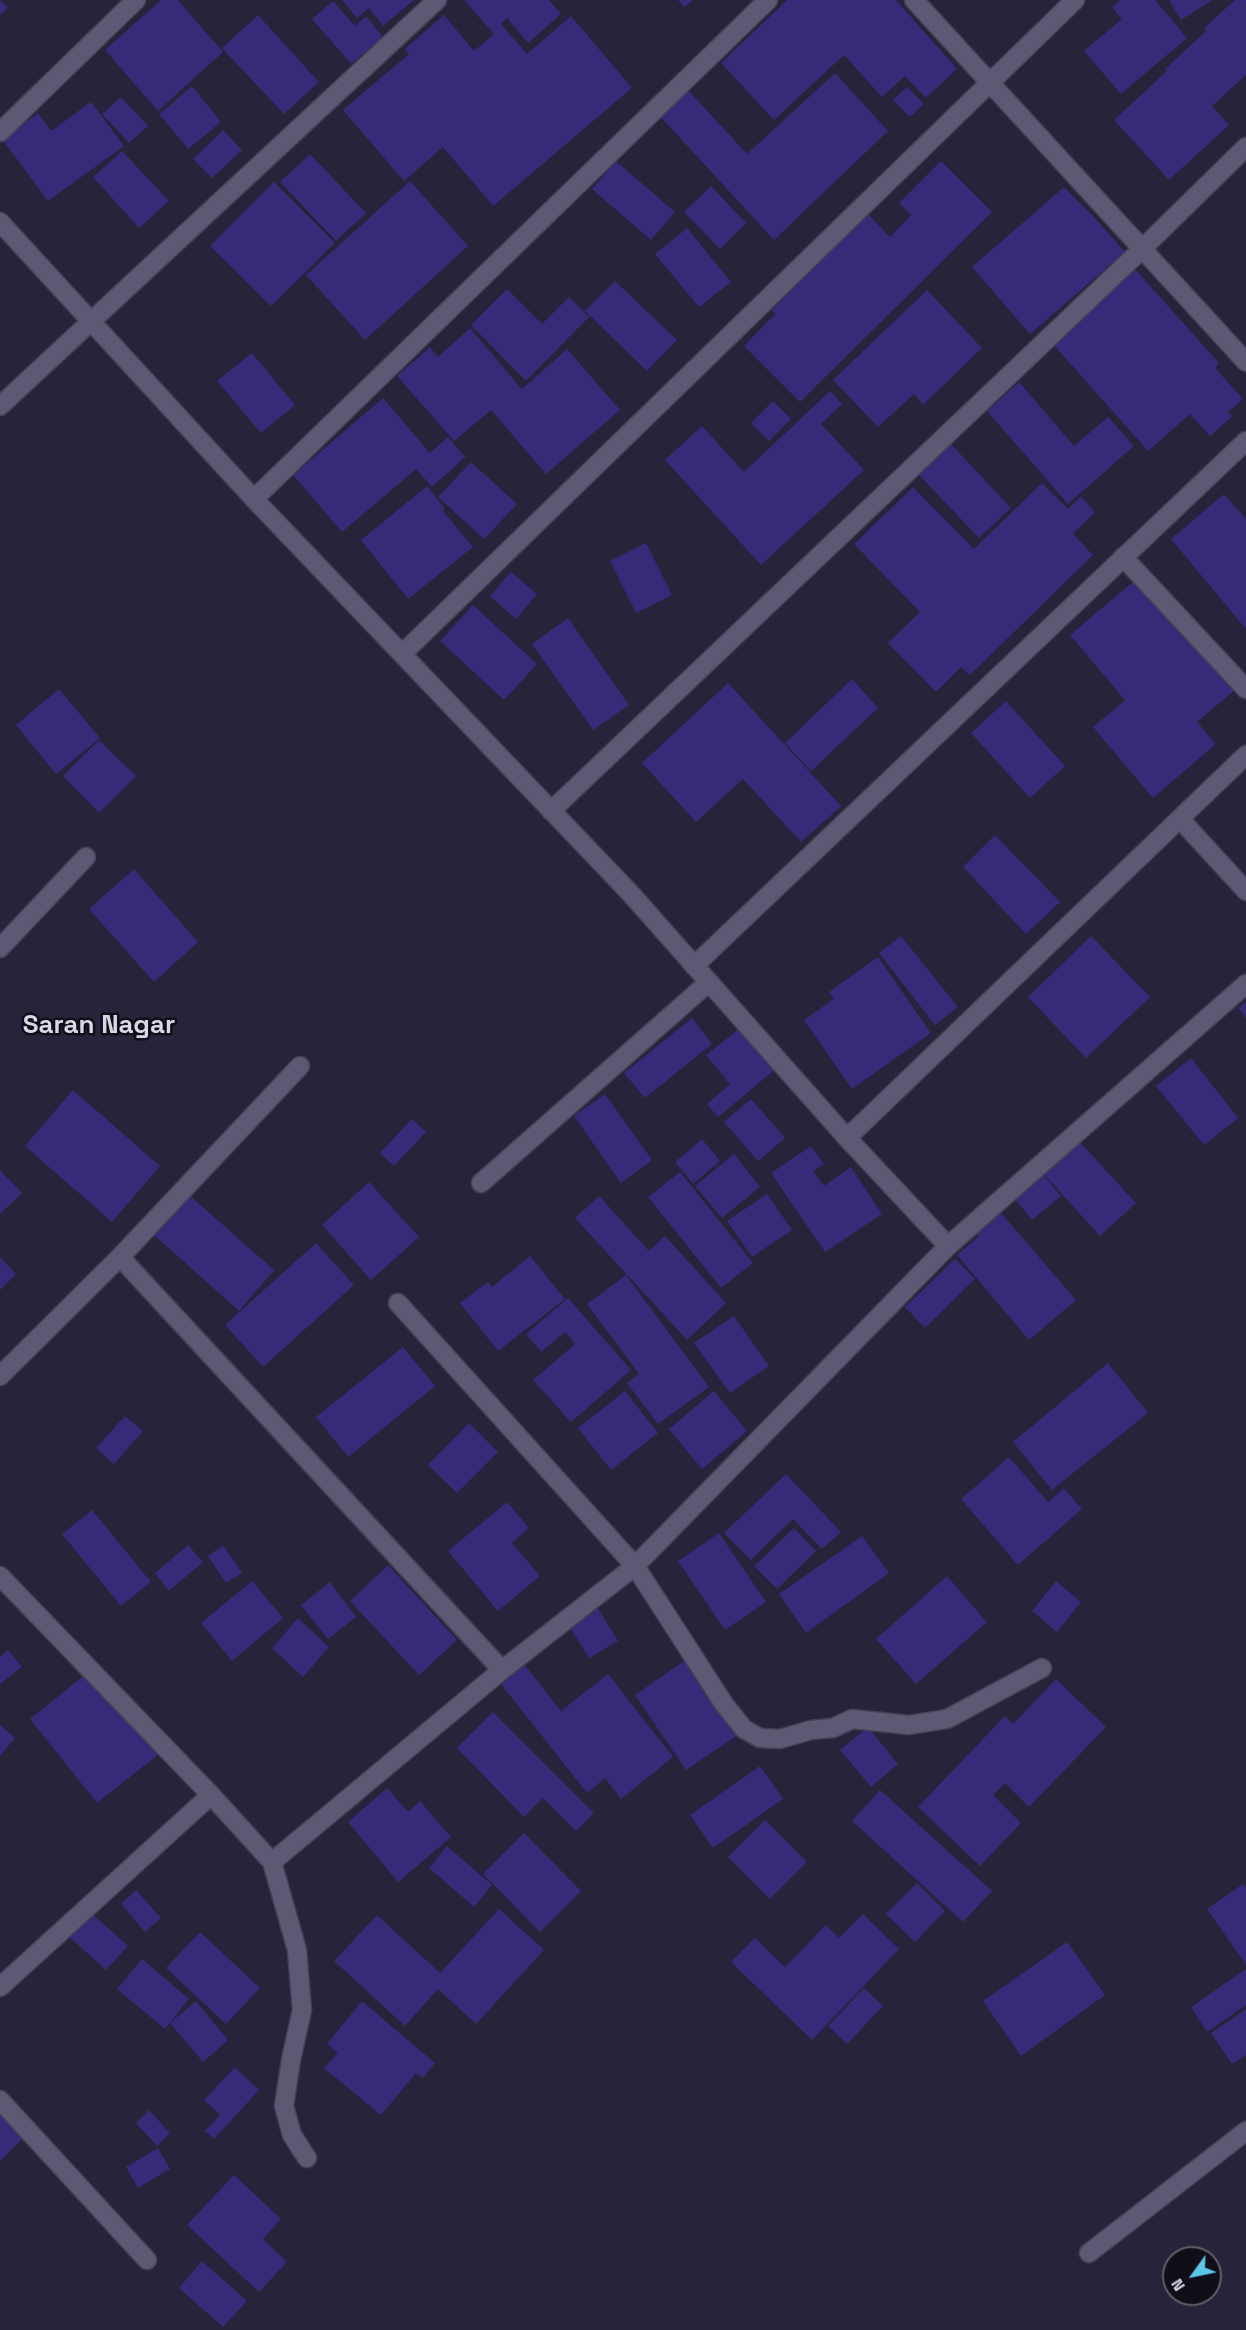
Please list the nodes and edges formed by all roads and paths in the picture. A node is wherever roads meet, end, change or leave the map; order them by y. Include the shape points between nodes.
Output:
1 (136, 0) edge
2 (437, 0) edge
3 (768, 0) edge
4 (914, 0) edge
5 (1075, 0) edge
6 (990, 83) junction
7 (0, 132) edge
8 (1246, 147) edge
9 (0, 222) edge
10 (1141, 250) junction
11 (91, 321) junction
12 (1246, 362) edge
13 (0, 406) edge
14 (1246, 441) edge
15 (254, 499) junction
16 (1123, 557) junction
17 (402, 654) junction
18 (1246, 689) edge
19 (1246, 755) edge
20 (551, 811) junction
21 (1180, 819) junction
22 (86, 857) dead end
23 (1246, 891) edge
24 (0, 948) edge
25 (694, 966) junction
26 (709, 982) junction
27 (1246, 984) edge
28 (300, 1066) dead end
29 (846, 1138) junction
30 (480, 1183) dead end
31 (948, 1246) junction
32 (120, 1257) junction
33 (398, 1304) dead end
34 (0, 1376) edge
35 (635, 1566) junction
36 (0, 1576) edge
37 (1042, 1668) dead end
38 (502, 1670) junction
39 (211, 1796) junction
40 (272, 1862) junction
41 (0, 1987) edge
42 (0, 2100) edge
43 (1246, 2131) edge
44 (307, 2158) dead end
45 (1089, 2253) dead end
46 (147, 2260) dead end

1 - 7 street
2 - 11 street
3 - 15 street
4 - 6 street
5 - 6 street
6 - 10 street
6 - 17 street
8 - 10 street
9 - 11 street
10 - 12 street
10 - 20 street
11 - 13 street
11 - 15 street
14 - 16 street
15 - 17 street
16 - 18 street
16 - 25 street
17 - 20 street
19 - 21 street
20 - 25 street
21 - 23 street
21 - 29 street
22 - 24 street
25 - 26 street
26 - 29 street
26 - 30 street
27 - 31 street
28 - 32 street
29 - 31 street
31 - 35 street
32 - 34 street
32 - 38 street
33 - 35 street
35 - 37 street via 724,1704 744,1729 760,1738 780,1739 832,1728 852,1719 909,1725 947,1719
35 - 38 street
36 - 39 street
38 - 40 street
39 - 40 street
39 - 41 street
40 - 44 street via 297,1950 302,2010 284,2106 292,2135
42 - 46 street
43 - 45 street

